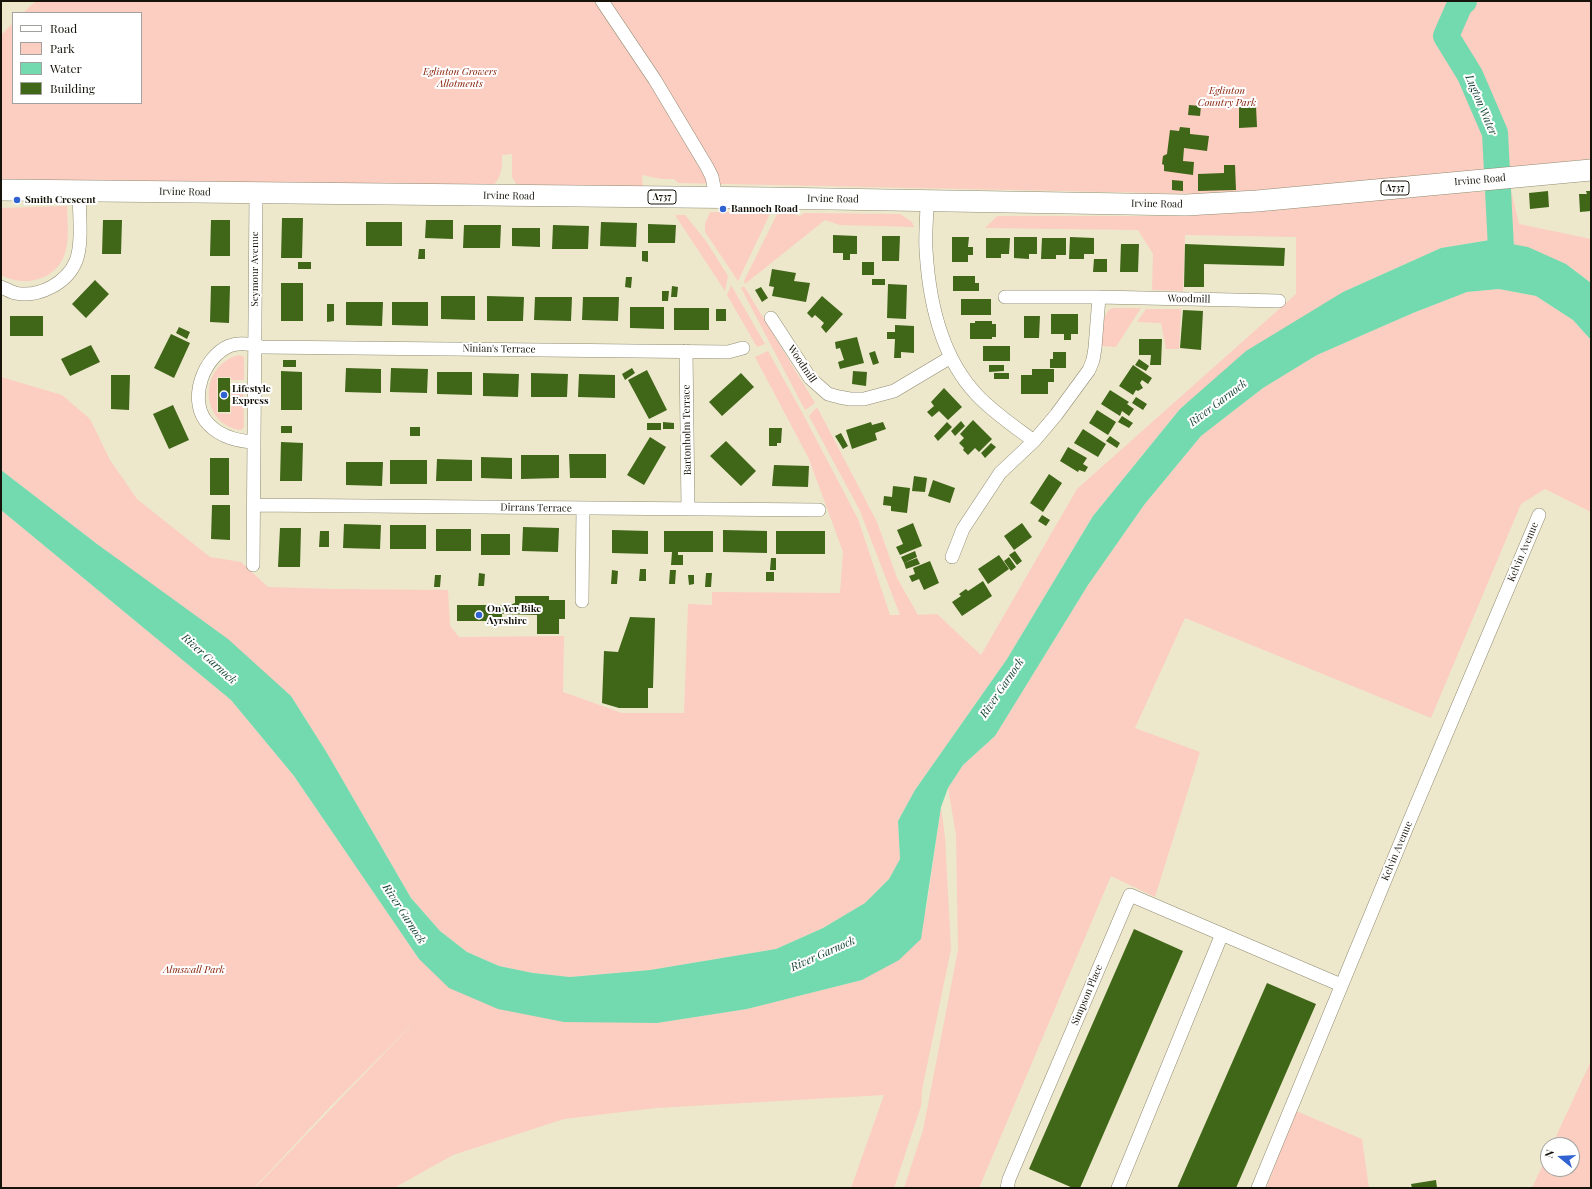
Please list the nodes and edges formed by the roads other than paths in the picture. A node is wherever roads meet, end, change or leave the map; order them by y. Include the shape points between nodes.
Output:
1 (602, 1) edge
2 (1591, 170) edge
3 (1, 190) edge
4 (79, 191) junction
5 (256, 193) junction
6 (716, 197) junction
7 (927, 201) junction
8 (1, 287) edge
9 (1004, 297) dead end
10 (1099, 297) junction
11 (1279, 301) dead end
12 (771, 318) dead end
13 (255, 345) junction
14 (743, 348) dead end
15 (686, 351) junction
16 (951, 357) junction
17 (1034, 441) junction
18 (254, 442) junction
19 (254, 505) junction
20 (582, 508) junction
21 (688, 509) junction
22 (819, 510) dead end
23 (1540, 514) dead end
24 (952, 557) dead end
25 (253, 565) dead end
26 (582, 601) dead end
27 (1222, 934) junction
28 (1341, 985) junction
29 (1007, 1188) edge
30 (1118, 1188) edge
31 (1258, 1188) edge

1 - 6 street via 707,167
2 - 7 main road, Irvine Road / A737 via 1217,204
3 - 4 main road, Irvine Road / A737
4 - 5 main road, Irvine Road / A737
4 - 8 street via 79,244 76,261 66,276 52,288 34,293 16,293
5 - 6 main road, Irvine Road / A737
5 - 13 street, Seymour Avenue
6 - 7 main road, Irvine Road / A737
7 - 16 street via 926,249 932,305
9 - 10 street, Woodmill
10 - 11 street, Woodmill
10 - 17 street via 1095,348 1089,370
12 - 16 street, Woodmill via 810,378 828,394 839,397 864,399 894,391
13 - 15 street, Ninian's Terrace
13 - 18 street, Seymour Avenue
13 - 18 street via 238,344 219,352 205,369 200,380 199,393 204,419 212,427 227,438
14 - 15 street, Ninian's Terrace via 728,352
15 - 21 street, Bartonholm Terrace
16 - 17 street via 977,395
17 - 24 street via 1000,473 984,495 963,529
18 - 19 street, Seymour Avenue
19 - 20 street, Dirrans Terrace
19 - 25 street, Seymour Avenue
20 - 21 street, Dirrans Terrace
20 - 26 street
21 - 22 street, Dirrans Terrace
23 - 28 street, Kelvin Avenue
27 - 28 street, Simpson Place
27 - 29 street, Simpson Place via 1130,894
27 - 30 street
28 - 31 street, Kelvin Avenue

